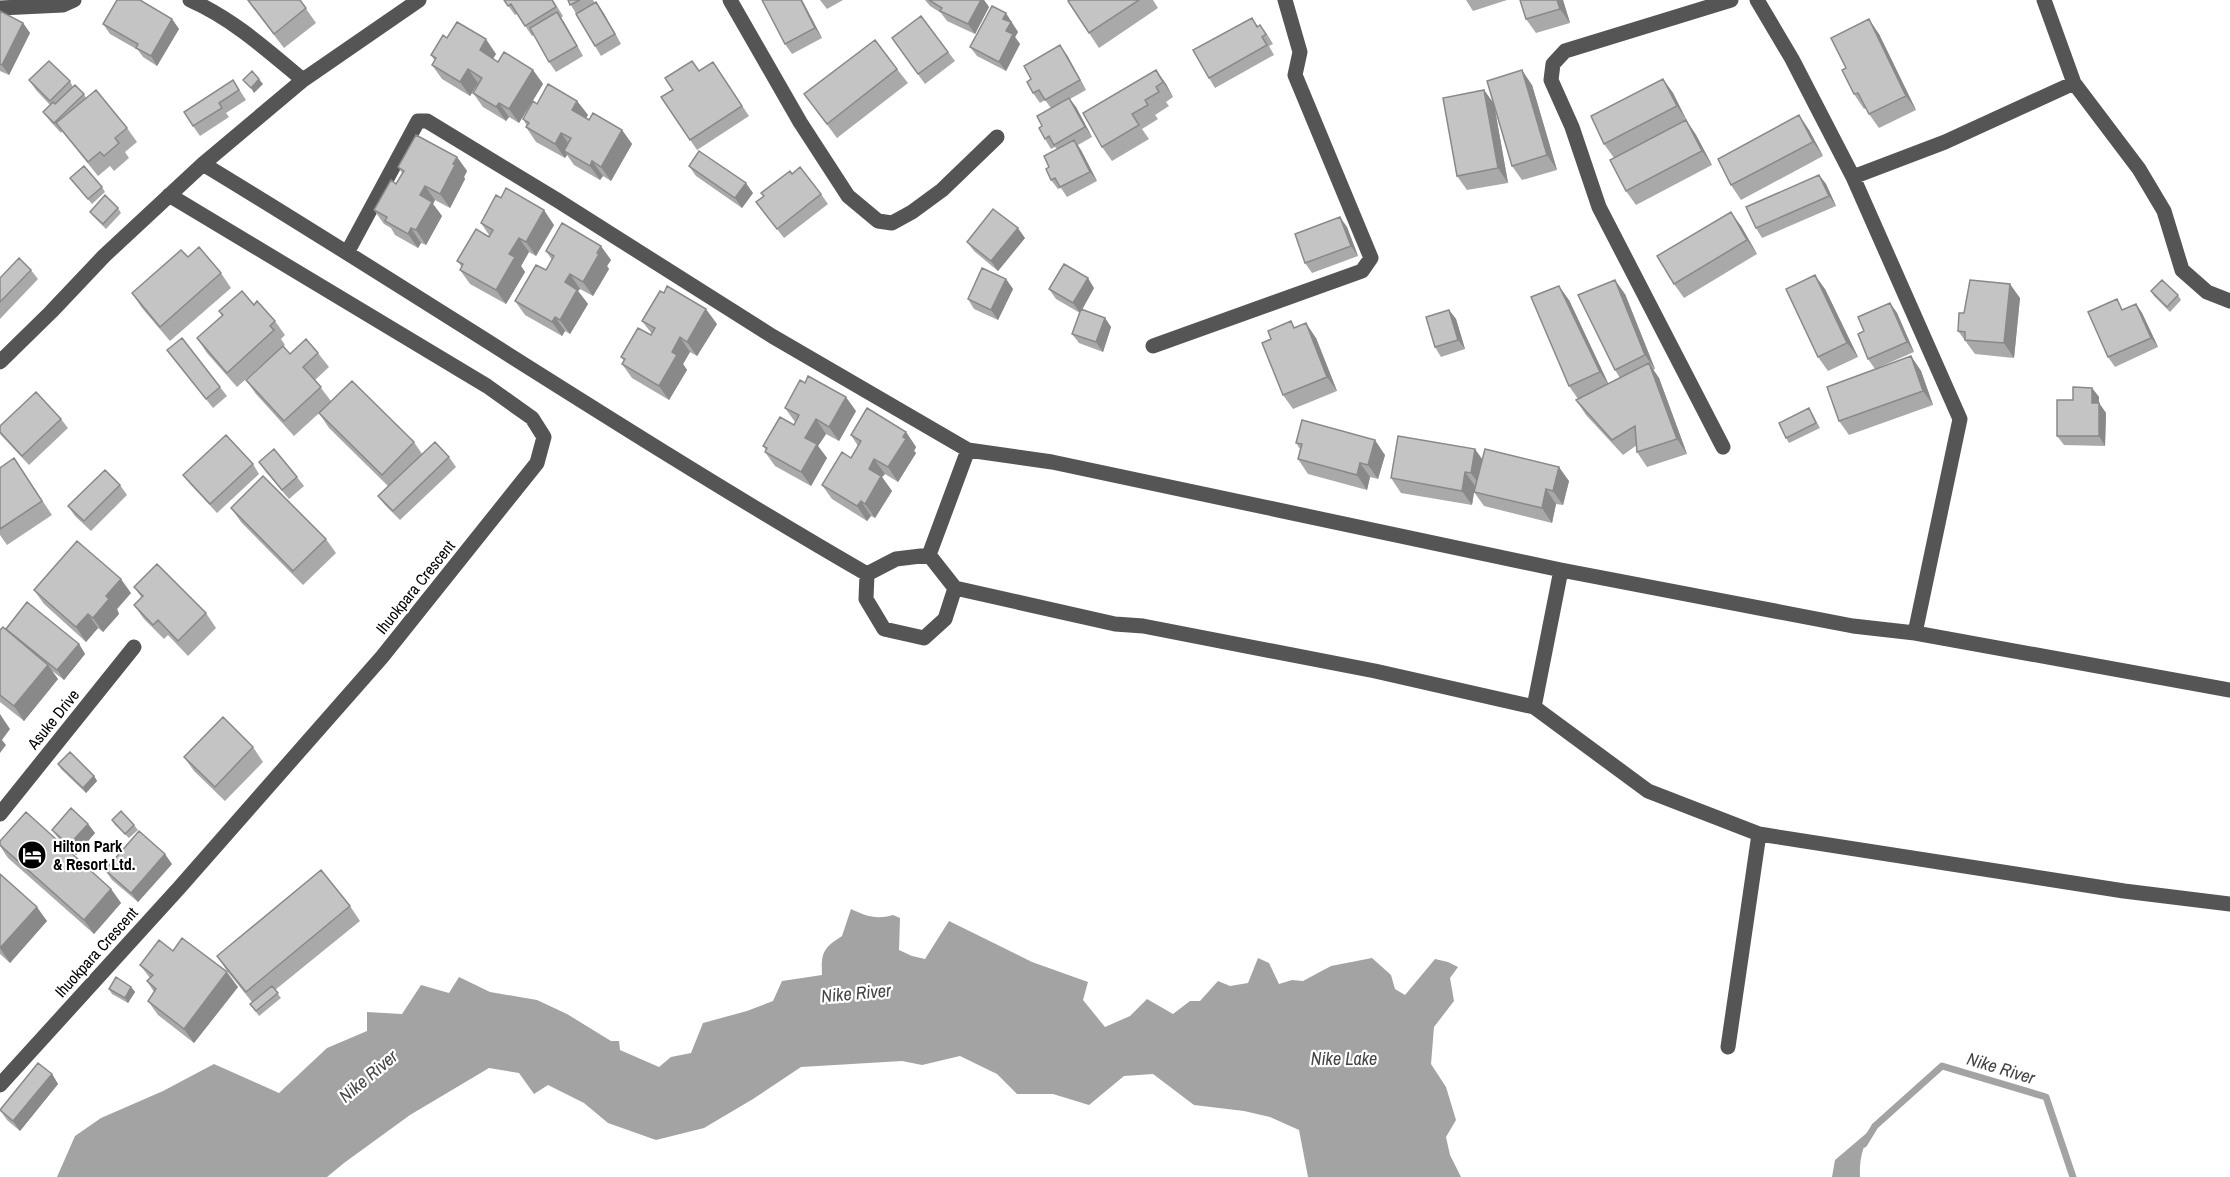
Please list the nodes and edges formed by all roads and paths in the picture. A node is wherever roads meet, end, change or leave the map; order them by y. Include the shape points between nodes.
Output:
1 (74, 0) edge
2 (190, 0) edge
3 (419, 0) edge
4 (730, 0) edge
5 (1285, 0) edge
6 (1731, 0) edge
7 (1757, 0) edge
8 (2044, 0) edge
9 (0, 8) edge
10 (303, 80) junction
11 (2074, 83) junction
12 (998, 137) dead end
13 (203, 164) junction
14 (1853, 177) junction
15 (169, 195) junction
16 (348, 251) junction
17 (2230, 301) edge
18 (1154, 346) dead end
19 (0, 362) edge
20 (1723, 447) dead end
21 (968, 450) junction
22 (929, 555) junction
23 (1561, 570) junction
24 (867, 574) junction
25 (955, 588) junction
26 (1916, 633) junction
27 (134, 647) dead end
28 (2230, 690) edge
29 (1534, 707) junction
30 (0, 814) edge
31 (1759, 834) junction
32 (2230, 904) edge
33 (1728, 1047) dead end
34 (0, 1085) edge

1 - 9 street via 63,5
2 - 10 street via 248,34
3 - 10 street
4 - 12 street via 848,196 878,221 892,223 912,213
5 - 18 street via 1300,52 1295,75 1371,258 1362,271
6 - 20 street via 1565,51 1553,64 1551,80 1572,127 1599,207
7 - 14 street
8 - 11 street
10 - 13 street
11 - 14 street via 1945,142
11 - 17 street via 2139,169 2164,211 2182,270 2207,292
13 - 15 street
13 - 16 street
14 - 26 street via 1960,419
15 - 19 street
15 - 34 street, Ihuokpara Crescent via 487,386 532,418 544,437 537,463 382,657
16 - 21 street via 418,122 427,121 772,336
16 - 24 street via 772,519
21 - 22 street
21 - 23 street via 1052,462
22 - 24 street via 896,559
22 - 25 street
23 - 26 street via 1853,626
23 - 29 street
24 - 25 street via 866,598 884,629 924,638 945,619
25 - 29 street via 1115,624 1376,671
26 - 28 street
27 - 30 street, Asuke Drive
29 - 31 street via 1648,791
31 - 32 street
31 - 33 street

